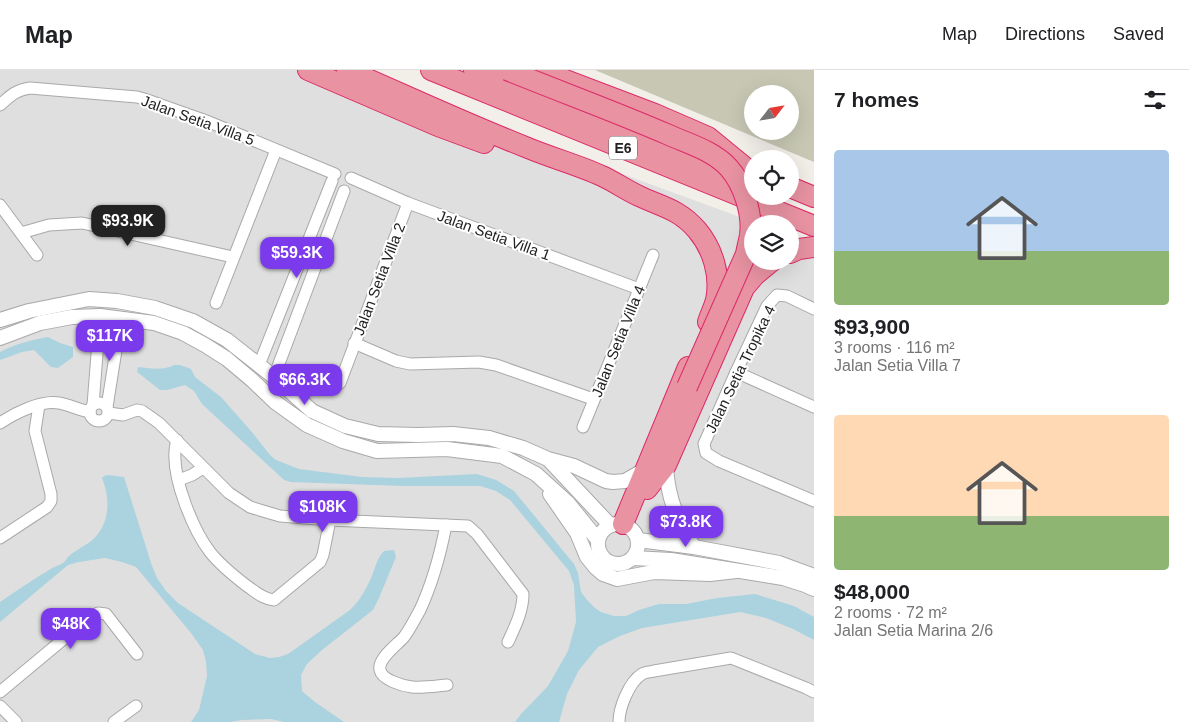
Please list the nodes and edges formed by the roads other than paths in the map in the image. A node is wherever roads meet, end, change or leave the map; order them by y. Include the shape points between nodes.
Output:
1 (308, 70) edge
2 (347, 70) edge
3 (432, 70) edge
4 (474, 70) edge
5 (507, 70) edge
6 (539, 70) edge
7 (0, 105) edge
8 (276, 150) junction
9 (744, 166) edge
10 (333, 177) junction
11 (350, 178) junction
12 (744, 178) edge
13 (344, 190) junction
14 (799, 191) edge
15 (639, 196) junction
16 (814, 197) edge
17 (799, 199) edge
18 (408, 203) junction
19 (0, 205) edge
20 (814, 205) edge
21 (814, 226) edge
22 (21, 234) junction
23 (814, 247) edge
24 (799, 249) edge
25 (37, 255) dead end
26 (653, 255) dead end
27 (233, 257) junction
28 (761, 270) edge
29 (639, 289) junction
30 (216, 303) dead end
31 (814, 308) edge
32 (100, 316) junction
33 (121, 319) junction
34 (0, 320) edge
35 (0, 338) edge
36 (354, 343) junction
37 (259, 365) junction
38 (736, 372) junction
39 (274, 378) junction
40 (340, 383) dead end
41 (593, 400) junction
42 (39, 405) junction
43 (814, 407) edge
44 (92, 408) junction
45 (108, 410) junction
46 (15, 414) junction
47 (0, 423) edge
48 (583, 427) dead end
49 (35, 431) junction
50 (177, 440) junction
51 (548, 459) junction
52 (656, 467) junction
53 (203, 468) junction
54 (536, 474) junction
55 (179, 480) junction
56 (647, 489) junction
57 (814, 501) edge
58 (330, 520) junction
59 (446, 525) junction
60 (626, 530) junction
61 (0, 538) edge
62 (598, 540) junction
63 (694, 547) junction
64 (633, 558) junction
65 (736, 571) junction
66 (814, 576) edge
67 (814, 590) edge
68 (508, 642) dead end
69 (137, 654) dead end
70 (447, 685) dead end
71 (0, 692) edge
72 (814, 692) edge
73 (0, 706) edge
74 (136, 706) dead end
75 (16, 722) edge
76 (114, 722) edge
77 (618, 722) edge

1 - 15 highway via 455,132 595,185
2 - 15 highway via 527,148 601,176
3 - 21 highway, E6
4 - 12 highway, E6
5 - 56 highway, bridge via 703,150 724,163 745,196 750,234 746,254 687,387
6 - 9 highway via 708,136
7 - 8 street, Jalan Setia Villa 5 via 21,89 30,88 137,97
8 - 10 street, Jalan Setia Villa 5
8 - 27 street
10 - 11 street via 342,171
10 - 13 street via 336,189
10 - 37 street
11 - 13 street via 351,184
11 - 18 street, Jalan Setia Villa 1
13 - 39 street
14 - 16 highway
15 - 52 highway via 674,210 698,230 712,255 718,281 716,301
17 - 20 highway
18 - 29 street, Jalan Setia Villa 1
18 - 36 street, Jalan Setia Villa 2
19 - 22 street
22 - 25 street
22 - 27 street via 49,225 82,222
23 - 24 highway
26 - 29 street, Jalan Setia Villa 4
27 - 30 street
28 - 52 highway via 744,288
29 - 41 street, Jalan Setia Villa 4
31 - 38 street, Jalan Setia Tropika 4 via 777,295 767,306
32 - 33 street
32 - 35 street via 40,323
32 - 44 street
33 - 45 street
33 - 54 street via 154,323 206,345 307,425 343,441 377,451 447,449 502,456
34 - 37 street via 89,299 117,301 155,308 193,322 227,340
36 - 40 street, Jalan Setia Villa 2
36 - 41 street via 410,364 479,362 496,365
37 - 39 street
38 - 43 street
38 - 57 street, Jalan Setia Tropika 4 via 704,444 706,453
39 - 51 street via 312,411 344,426 378,434 453,434 489,438
41 - 48 street, Jalan Setia Villa 4
42 - 44 street via 57,402 79,410
42 - 46 street
42 - 49 street
44 - 45 street via 102,403
44 - 45 street via 90,416 97,422 108,417
45 - 50 street via 123,414 142,411
46 - 47 street
46 - 49 street
49 - 61 street via 51,501 47,507
50 - 53 street
50 - 55 street via 175,452
51 - 52 street via 613,482 625,481
51 - 60 street
52 - 56 highway
52 - 60 highway
52 - 63 street via 666,482 674,510
53 - 55 street
53 - 58 street via 229,493 250,507 280,516
54 - 62 street via 568,503
54 - 65 street via 577,533 587,557 603,574 617,579 654,572 710,574
55 - 58 street via 192,521 211,552 232,575 269,600 274,600 320,562
56 - 60 highway
58 - 59 street
59 - 68 street via 468,526 477,534 523,594 516,626
59 - 70 street via 440,558 428,592 404,637 386,655 380,671 394,683 412,687
60 - 62 street via 604,528
60 - 63 street
60 - 64 street via 638,546
62 - 64 street via 600,554 612,564
63 - 66 street via 779,563
64 - 65 street via 671,560
65 - 67 street via 783,578
69 - 71 street via 106,614 98,613
72 - 77 street via 731,658 642,674 632,684
73 - 75 street
74 - 76 street

